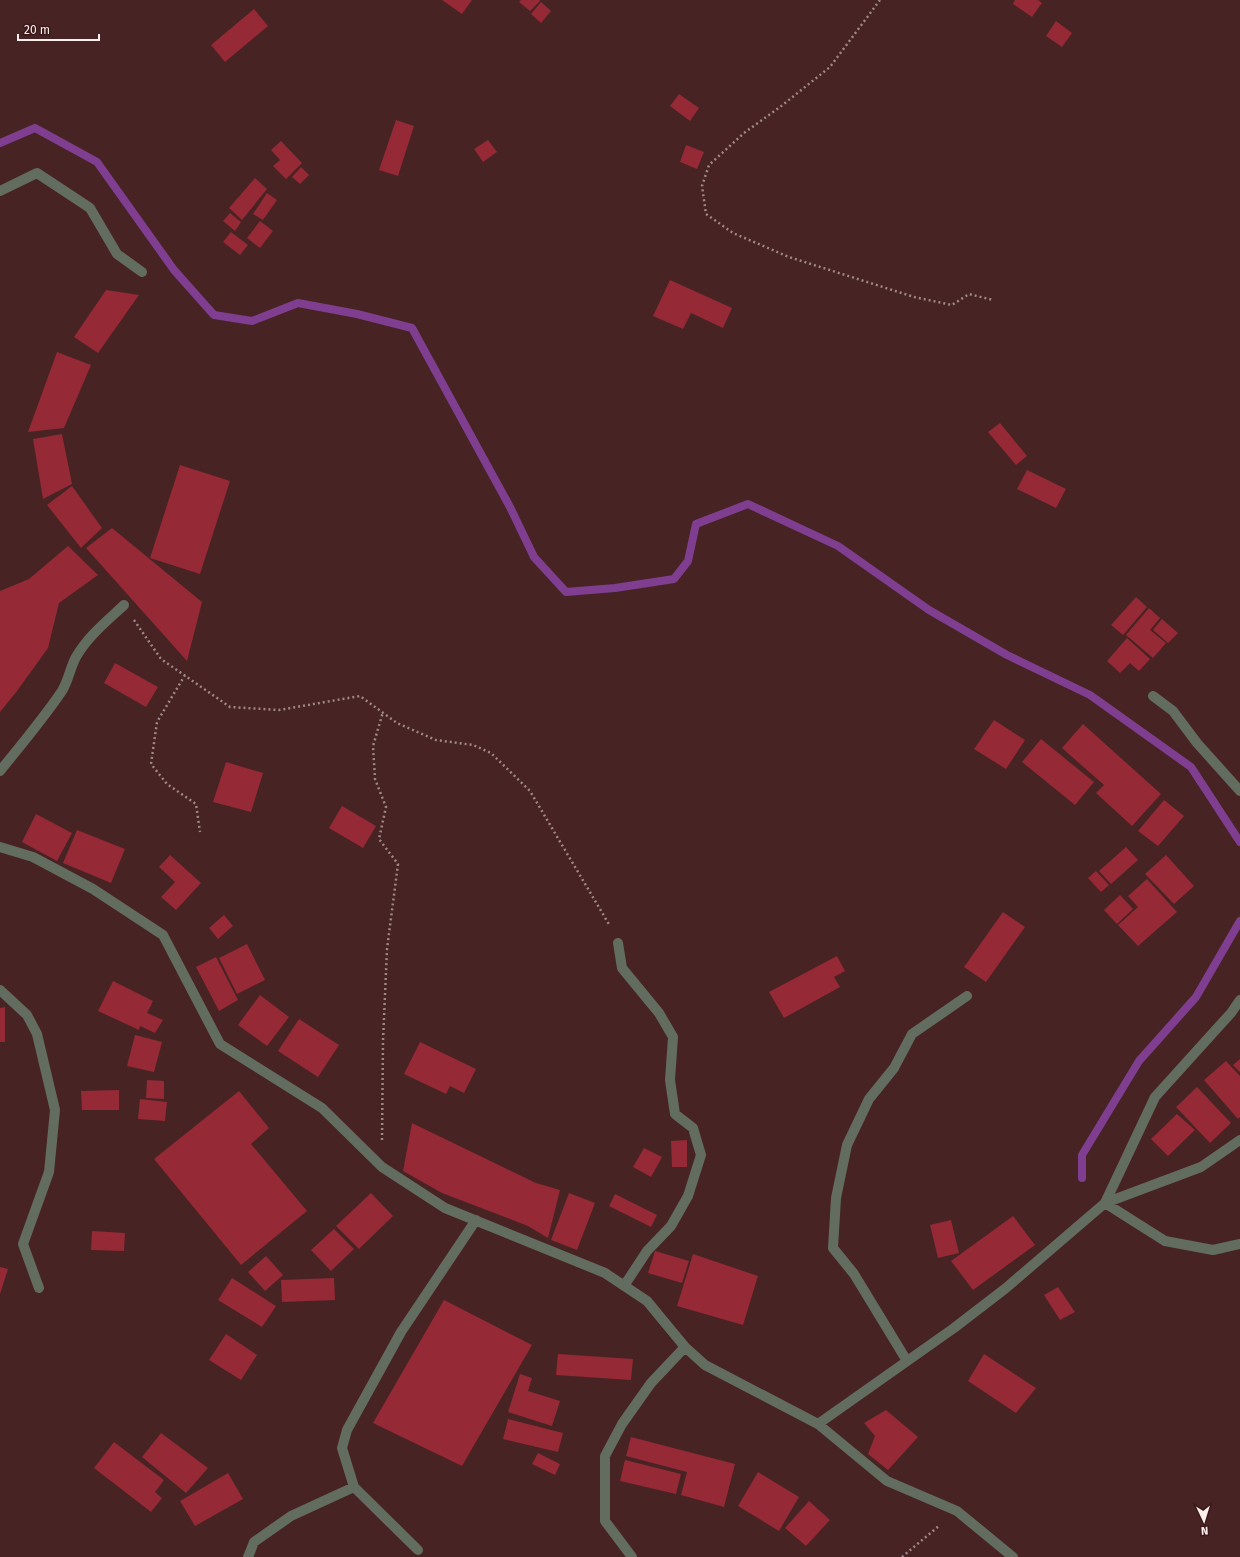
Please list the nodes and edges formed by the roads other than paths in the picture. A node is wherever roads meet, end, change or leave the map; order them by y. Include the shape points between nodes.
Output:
1 (0, 191) edge
2 (142, 272) dead end
3 (124, 605) road end
4 (1153, 696) dead end
5 (0, 771) edge
6 (1240, 791) edge
7 (0, 847) edge
8 (618, 943) road end
9 (0, 990) edge
10 (967, 996) dead end
11 (1240, 1000) edge
12 (1240, 1140) edge
13 (1105, 1203) junction
14 (476, 1220) junction
15 (1240, 1244) edge
16 (624, 1286) junction
17 (39, 1288) dead end
18 (685, 1347) junction
19 (907, 1361) junction
20 (818, 1424) junction
21 (354, 1487) junction
22 (418, 1550) dead end
23 (248, 1557) edge
24 (632, 1557) edge
25 (1013, 1557) edge

1 - 2 street via 37,173 90,208 117,254
3 - 5 street via 92,634 76,658 62,690
4 - 6 street via 1173,710 1197,743
7 - 14 street via 33,858 93,889 163,935 220,1044 322,1108 382,1167 446,1208
8 - 16 street via 622,968 659,1013 673,1037 670,1080 675,1114 693,1128 701,1155 688,1196 671,1226 647,1251
9 - 17 street via 27,1015 37,1034 55,1110 49,1172 23,1244
10 - 19 street via 912,1034 894,1068 869,1099 847,1145 836,1198 833,1248 854,1274
11 - 13 street via 1155,1097
12 - 13 street via 1201,1167
13 - 15 street via 1165,1241 1214,1250
13 - 19 street via 1006,1288
14 - 16 street via 606,1273
14 - 21 street via 401,1332 347,1430 342,1448
16 - 18 street via 647,1301
18 - 20 street via 706,1366
18 - 24 street via 650,1383 622,1424 605,1456 605,1521
19 - 20 street
20 - 25 street via 888,1481 957,1511
21 - 22 street
21 - 23 street via 291,1516 254,1542

